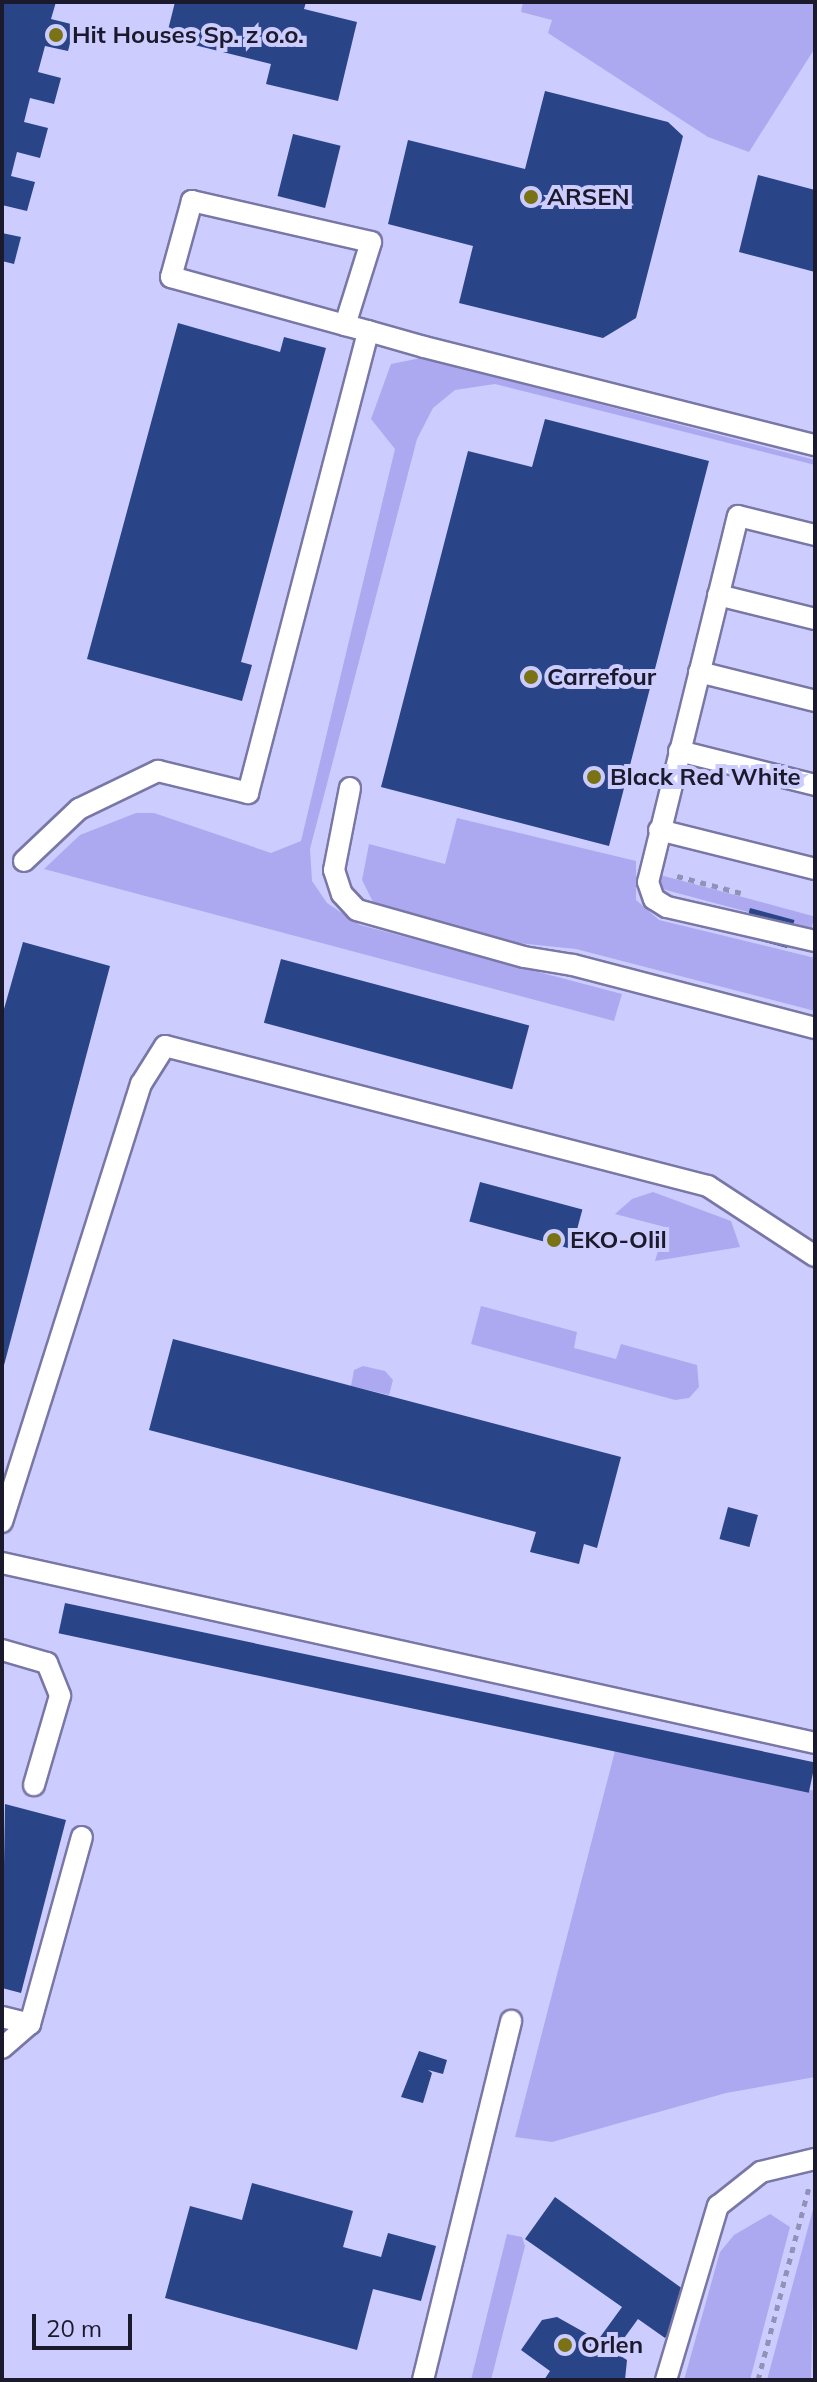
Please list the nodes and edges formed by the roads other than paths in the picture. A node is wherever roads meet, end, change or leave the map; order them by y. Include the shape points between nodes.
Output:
1 (345, 325) junction
2 (368, 331) junction
3 (815, 445) edge
4 (815, 535) edge
5 (718, 595) junction
6 (815, 619) edge
7 (699, 672) junction
8 (815, 701) edge
9 (679, 751) junction
10 (815, 785) edge
11 (350, 788) dead end
12 (659, 830) junction
13 (24, 861) dead end
14 (815, 869) edge
15 (815, 941) edge
16 (815, 1028) edge
17 (815, 1256) edge
18 (2, 1522) edge
19 (2, 1563) edge
20 (2, 1650) edge
21 (815, 1743) edge
22 (34, 1785) dead end
23 (82, 1837) dead end
24 (2, 2017) edge
25 (511, 2021) dead end
26 (30, 2024) junction
27 (2, 2048) edge
28 (815, 2159) edge
29 (423, 2380) edge
30 (666, 2380) edge

1 - 1 lane via 371,242 192,201 171,277
1 - 2 lane
2 - 3 lane
2 - 13 lane via 248,793 158,771 79,809
4 - 5 lane via 738,516
5 - 6 lane
5 - 7 lane
7 - 8 lane
7 - 9 lane
9 - 10 lane
9 - 12 lane
11 - 16 lane via 334,870 342,894 357,910
12 - 14 lane
12 - 15 lane via 649,869 654,899 667,907
17 - 18 lane via 708,1186 165,1046 141,1084
19 - 21 lane
20 - 22 lane via 47,1663 60,1696
23 - 26 lane
24 - 26 lane
25 - 29 lane
26 - 27 lane
28 - 30 lane via 761,2172 718,2206

